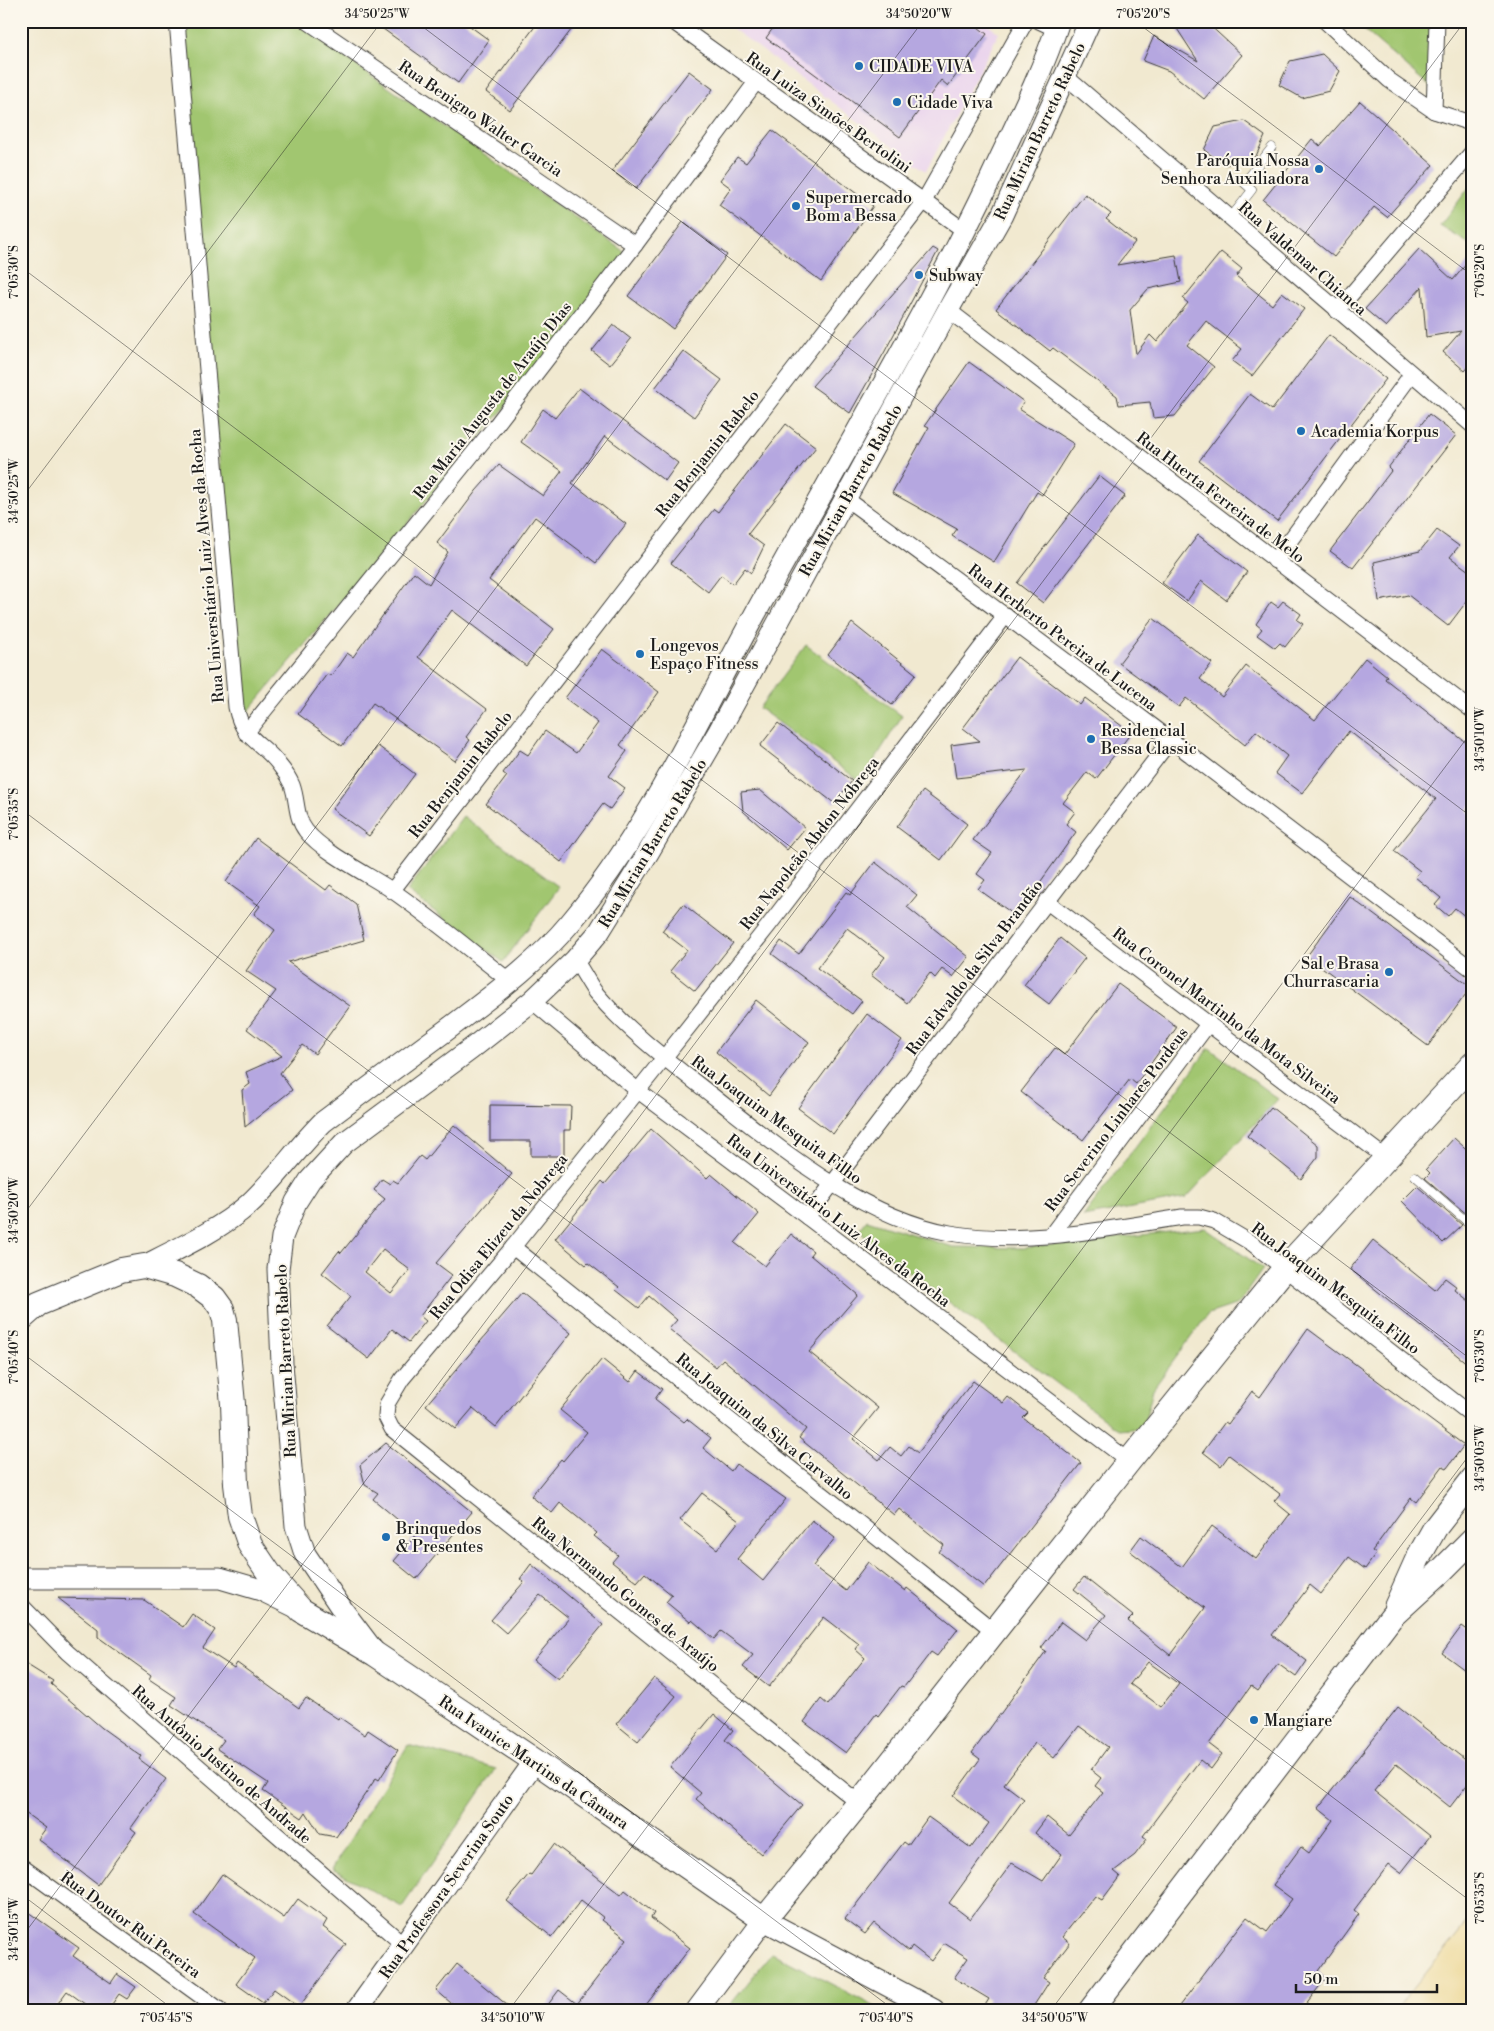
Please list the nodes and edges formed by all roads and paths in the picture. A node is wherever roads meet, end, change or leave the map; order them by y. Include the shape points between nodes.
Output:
1 (177, 21) edge
2 (307, 21) edge
3 (672, 21) edge
4 (1026, 21) edge
5 (1090, 21) edge
6 (1325, 21) edge
7 (1436, 21) edge
8 (1051, 24) edge
9 (1065, 76) junction
10 (756, 82) junction
11 (1434, 111) junction
12 (1473, 124) edge
13 (1272, 147) dead end
14 (1473, 151) edge
15 (924, 201) junction
16 (1230, 218) junction
17 (965, 231) junction
18 (635, 245) junction
19 (948, 310) junction
20 (1337, 311) junction
21 (1411, 375) junction
22 (1473, 426) edge
23 (845, 498) junction
24 (1275, 560) junction
25 (1006, 615) junction
26 (1473, 711) edge
27 (246, 734) junction
28 (1171, 739) junction
29 (392, 890) junction
30 (1046, 901) junction
31 (575, 960) junction
32 (1473, 970) edge
33 (511, 982) junction
34 (532, 1001) junction
35 (1209, 1024) junction
36 (664, 1058) junction
37 (1473, 1064) edge
38 (638, 1090) junction
39 (1386, 1158) junction
40 (1415, 1176) dead end
41 (832, 1183) junction
42 (807, 1217) junction
43 (1473, 1227) edge
44 (1051, 1235) junction
45 (513, 1247) junction
46 (144, 1266) junction
47 (1285, 1268) junction
48 (21, 1319) edge
49 (387, 1404) joint
50 (1473, 1416) edge
51 (1128, 1461) junction
52 (1473, 1479) edge
53 (1473, 1539) edge
54 (21, 1578) edge
55 (21, 1605) edge
56 (301, 1610) junction
57 (1392, 1616) junction
58 (994, 1632) junction
59 (375, 1654) junction
60 (535, 1761) junction
61 (859, 1803) junction
62 (21, 1866) edge
63 (764, 1920) junction
64 (404, 1945) junction
65 (220, 2010) edge
66 (357, 2010) edge
67 (697, 2010) edge
68 (934, 2010) edge
69 (1091, 2010) edge

1 - 27 street, Rua Universitário Luiz Alves da Rocha via 236,707
2 - 18 street, Rua Benigno Walter Garcia
3 - 10 street, Rua Luiza Simões Bertolini
4 - 15 street, Rua Benjamin Rabelo
5 - 9 main road, Rua Mirian Barreto Rabelo
6 - 11 street via 1389,80
7 - 11 street
8 - 17 main road, Rua Mirian Barreto Rabelo via 1005,148
9 - 16 street, Rua Valdemar Chianca
9 - 19 main road, Rua Mirian Barreto Rabelo via 1002,214
10 - 15 street, Rua Luiza Simões Bertolini
10 - 18 street, Rua Maria Augusta de Araújo Dias
11 - 12 street
13 - 16 lane via 1244,182 1252,190
14 - 20 street
15 - 17 street, Rua Luiza Simões Bertolini
15 - 29 street, Rua Benjamin Rabelo
16 - 20 street, Rua Valdemar Chianca
17 - 33 main road, Rua Mirian Barreto Rabelo via 895,365 768,590 657,797 617,862 570,923 543,954
18 - 27 street, Rua Maria Augusta de Araújo Dias via 493,429
19 - 23 main road, Rua Mirian Barreto Rabelo
19 - 24 street, Rua Huerta Ferreira de Melo
20 - 21 street, Rua Valdemar Chianca
21 - 22 street, Rua Valdemar Chianca
21 - 24 street
23 - 25 street, Rua Herberto Pereira de Lucena
23 - 31 main road, Rua Mirian Barreto Rabelo via 719,731 648,853 599,932
24 - 26 street, Rua Huerta Ferreira de Melo
25 - 28 street, Rua Herberto Pereira de Lucena
25 - 36 street, Rua Napoleão Abdon Nóbrega
27 - 29 street, Rua Universitário Luiz Alves da Rocha via 276,760 285,773 292,786 299,822 308,833
28 - 30 street, Rua Edvaldo da Silva Brandão
28 - 32 street, Rua Herberto Pereira de Lucena
29 - 33 street, Rua Universitário Luiz Alves da Rocha
30 - 35 street, Rua Coronel Martinho da Mota Silveira
30 - 41 street, Rua Edvaldo da Silva Brandão
31 - 34 main road, Rua Mirian Barreto Rabelo
31 - 36 street, Rua Joaquim Mesquita Filho via 595,991 622,1021
33 - 46 main road, Rua Mirian Barreto Rabelo via 323,1122 248,1205 207,1233
34 - 38 street, Rua Universitário Luiz Alves da Rocha
34 - 59 main road, Rua Mirian Barreto Rabelo via 344,1143 310,1180 296,1202 282,1237 278,1290 296,1526 305,1554
35 - 39 street, Rua Coronel Martinho da Mota Silveira
35 - 44 street, Rua Severino Linhares Pordeus
36 - 38 street, Rua Napoleão Abdon Nóbrega
36 - 41 street, Rua Joaquim Mesquita Filho
37 - 39 main road
38 - 42 street, Rua Universitário Luiz Alves da Rocha
38 - 45 street, Rua Odisa Elizeu da Nobrega
39 - 47 main road
40 - 43 lane
41 - 42 street, Rua Edvaldo da Silva Brandão
41 - 44 street, Rua Joaquim Mesquita Filho via 869,1206 925,1228 1010,1238
42 - 51 street, Rua Universitário Luiz Alves da Rocha
44 - 47 street, Rua Joaquim Mesquita Filho via 1182,1217 1199,1218 1214,1221 1232,1231
45 - 49 street, Rua Odisa Elizeu da Nobrega via 402,1379
45 - 58 street, Rua Joaquim da Silva Carvalho
46 - 48 main road, Rua Mirian Barreto Rabelo via 121,1270 38,1304
46 - 56 main road, Rua Ivanice Martins da Câmara via 198,1286 222,1309 233,1404 240,1516 250,1545 271,1576
47 - 50 street, Rua Joaquim Mesquita Filho
47 - 51 main road
49 - 61 street, Rua Normando Gomes de Araújo via 386,1417 392,1429
51 - 58 main road
52 - 57 main road via 1435,1528
53 - 57 main road
54 - 56 main road, Rua Ivanice Martins da Câmara via 220,1578 261,1590
55 - 64 street, Rua Antônio Justino de Andrade via 66,1652
56 - 59 main road, Rua Ivanice Martins da Câmara
57 - 69 main road
58 - 61 main road
59 - 60 main road, Rua Ivanice Martins da Câmara
60 - 63 main road, Rua Ivanice Martins da Câmara
60 - 64 main road, Rua Professora Severina Souto
61 - 63 main road
62 - 65 street, Rua Doutor Rui Pereira
63 - 67 main road
63 - 68 main road
64 - 66 main road, Rua Professora Severina Souto

